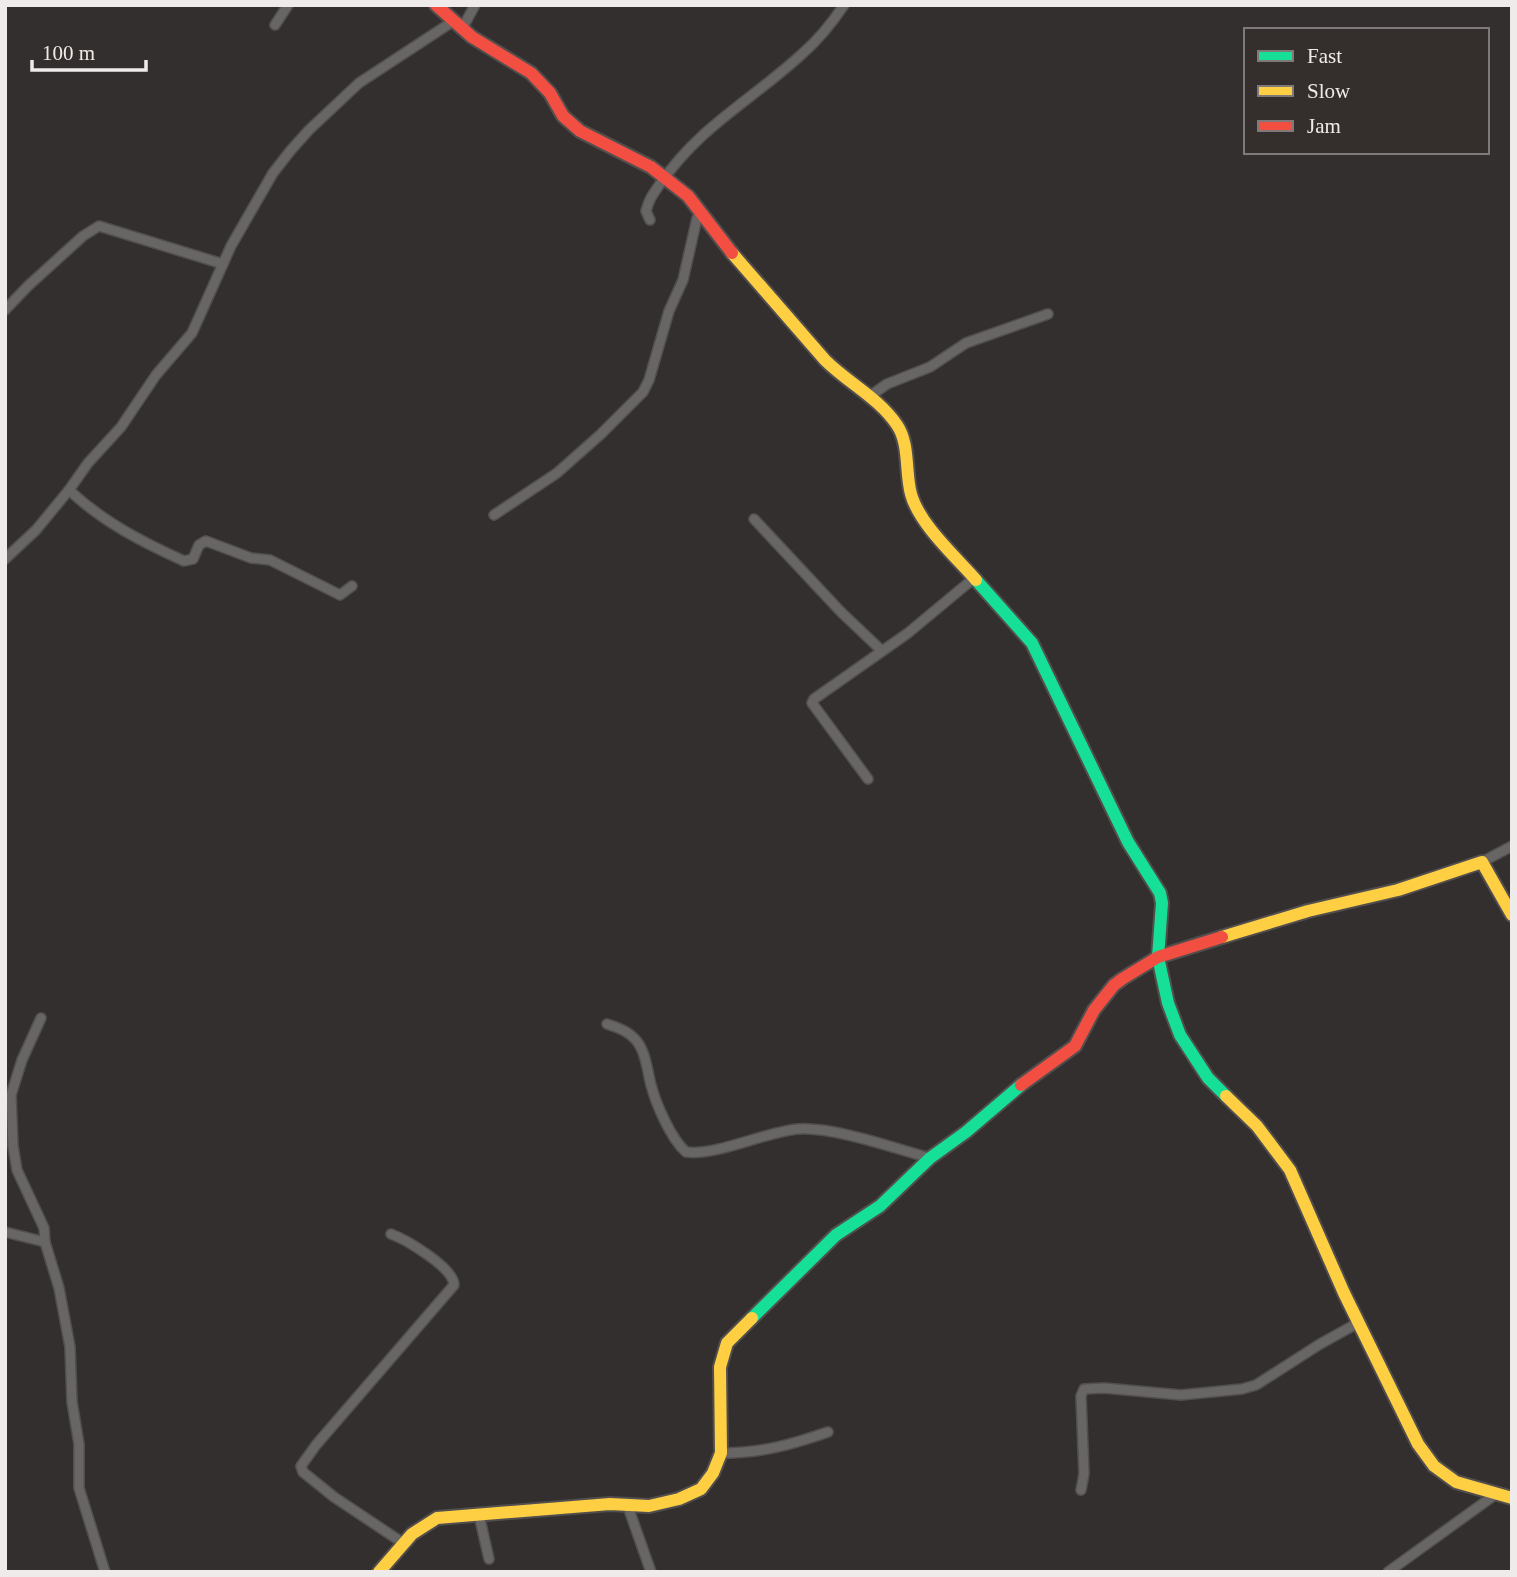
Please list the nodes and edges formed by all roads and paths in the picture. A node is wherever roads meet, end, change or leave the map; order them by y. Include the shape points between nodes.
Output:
1 (288, 5) edge
2 (436, 5) edge
3 (475, 5) edge
4 (844, 5) edge
5 (275, 25) dead end
6 (457, 25) junction
7 (665, 176) junction
8 (704, 215) junction
9 (650, 220) dead end
10 (223, 264) junction
11 (5, 310) edge
12 (1048, 314) dead end
13 (870, 396) junction
14 (69, 490) junction
15 (494, 515) dead end
16 (754, 519) dead end
17 (5, 559) edge
18 (973, 579) junction
19 (352, 586) dead end
20 (881, 650) junction
21 (868, 779) dead end
22 (1512, 846) edge
23 (1482, 862) junction
24 (1512, 915) edge
25 (1158, 957) junction
26 (41, 1018) dead end
27 (607, 1024) dead end
28 (930, 1158) junction
29 (5, 1232) edge
30 (391, 1234) dead end
31 (45, 1242) junction
32 (1359, 1323) junction
33 (828, 1432) dead end
34 (721, 1453) junction
35 (1081, 1490) dead end
36 (1496, 1494) junction
37 (1512, 1498) edge
38 (626, 1504) junction
39 (479, 1515) junction
40 (404, 1543) junction
41 (489, 1559) dead end
42 (105, 1572) edge
43 (379, 1572) edge
44 (651, 1572) edge
45 (1388, 1572) edge

1 - 5 street
2 - 6 street
3 - 6 street
4 - 7 street via 803,54 721,117
6 - 7 street via 531,74 580,131
6 - 10 street via 359,83 309,130 273,173
7 - 8 street
7 - 9 street via 649,198 646,211
8 - 13 street via 824,360
8 - 15 street via 697,218 683,280 643,392 557,473
10 - 11 street via 99,226
10 - 14 street via 192,333
12 - 13 street via 966,343 930,367
13 - 18 street via 901,433 916,508
14 - 17 street
14 - 19 street via 113,525 184,561 193,559 206,541 270,560 340,595
16 - 20 street
18 - 20 street
18 - 25 street via 1035,647 1128,842 1156,884 1161,903
20 - 21 street via 812,703
22 - 23 street
23 - 24 street
23 - 25 street
25 - 28 street via 1114,985 1075,1046
25 - 32 street via 1180,1035 1208,1078 1257,1126 1290,1170
26 - 31 street via 10,1095 10,1122 17,1170 44,1228
27 - 28 street via 629,1034 642,1049 659,1108 686,1152 809,1129
28 - 34 street via 880,1206 831,1240 727,1343 719,1367
29 - 31 street
30 - 40 street via 428,1255 454,1283 301,1466 334,1497
31 - 42 street via 70,1347 79,1488
32 - 35 street via 1242,1390 1181,1395 1084,1389
32 - 36 street via 1425,1454 1456,1482
33 - 34 street via 772,1450
34 - 38 street via 708,1481 692,1495 649,1506
36 - 37 street
36 - 45 street
38 - 39 street
38 - 44 street
39 - 40 street via 437,1518 424,1523
39 - 41 street
40 - 43 street

